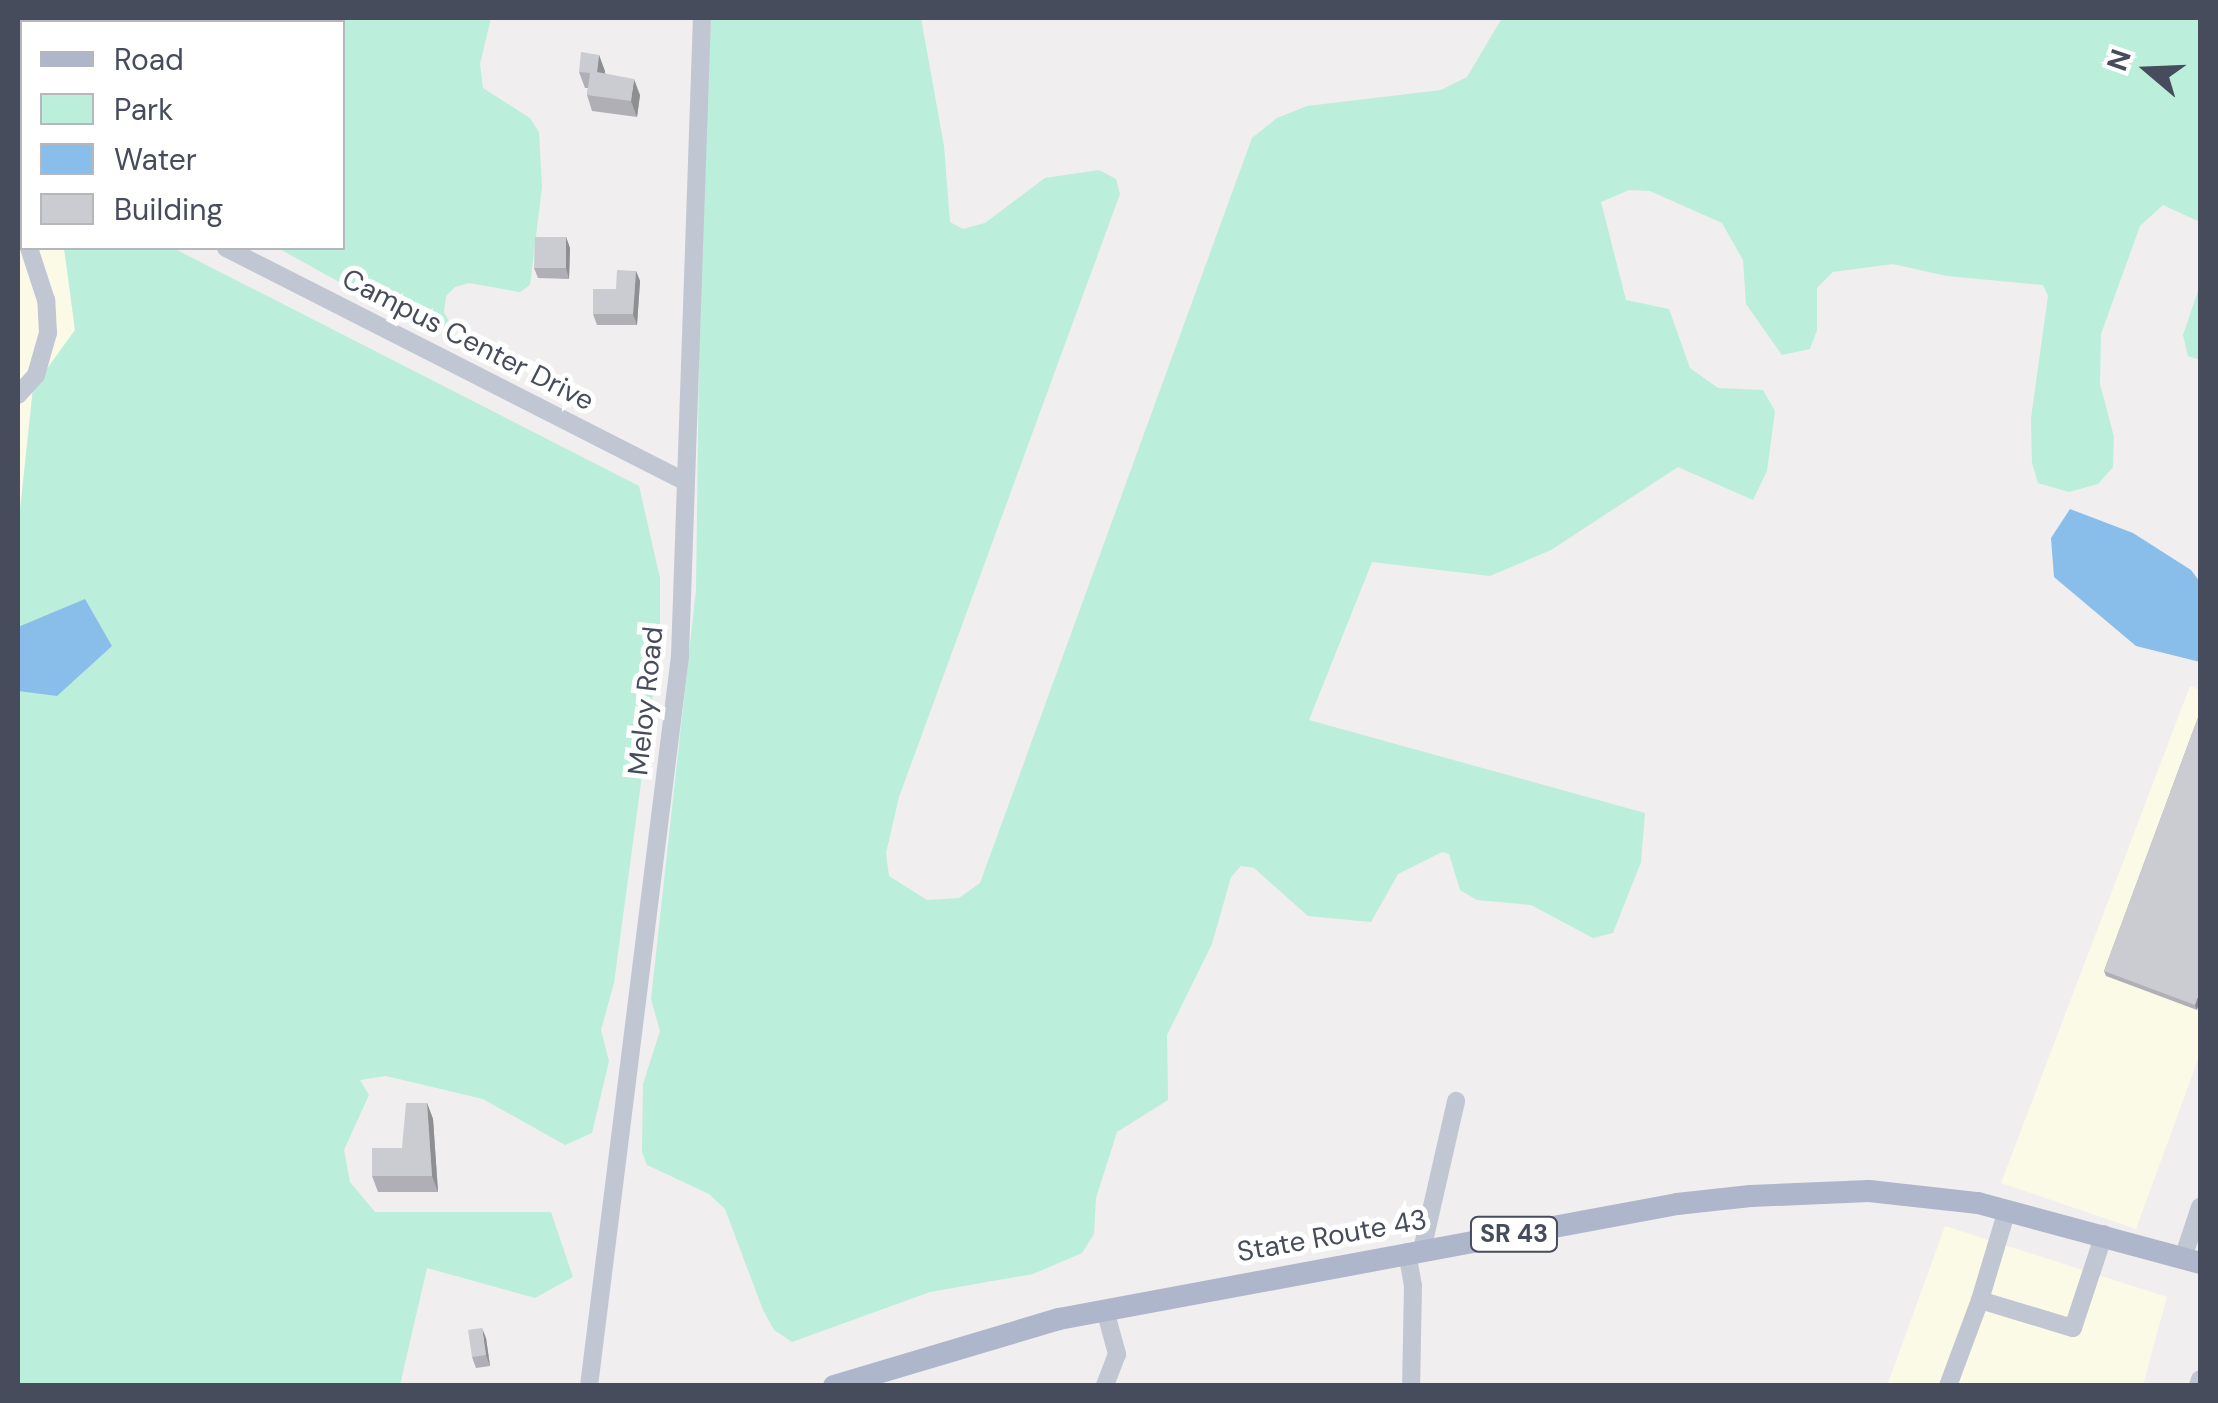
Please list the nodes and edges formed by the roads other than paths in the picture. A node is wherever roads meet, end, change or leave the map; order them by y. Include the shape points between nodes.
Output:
1 (702, 18) edge
2 (30, 250) edge
3 (230, 250) edge
4 (18, 395) edge
5 (686, 482) junction
6 (1456, 1100) dead end
7 (2200, 1207) edge
8 (2008, 1210) junction
9 (2104, 1234) junction
10 (1414, 1251) junction
11 (2192, 1260) edge
12 (1980, 1300) junction
13 (1105, 1310) junction
14 (861, 1381) edge
15 (589, 1386) edge
16 (834, 1386) edge
17 (1105, 1386) edge
18 (1411, 1386) edge
19 (1948, 1386) edge

1 - 5 street, Meloy Road
2 - 4 street via 46,300 48,333 36,375
3 - 5 street, Campus Center Drive
5 - 15 street, Meloy Road via 670,746
6 - 10 street
7 - 11 street
8 - 9 main road, State Route 43 / SR 43
8 - 10 main road, State Route 43 / SR 43 via 1869,1191 1751,1196
8 - 12 street
9 - 11 main road, State Route 43 / SR 43
9 - 12 street via 2073,1328
10 - 13 main road, State Route 43 / SR 43
10 - 18 street
12 - 19 street
13 - 14 main road, State Route 43 / SR 43
13 - 17 street via 1116,1354
14 - 16 main road, State Route 43 / SR 43

